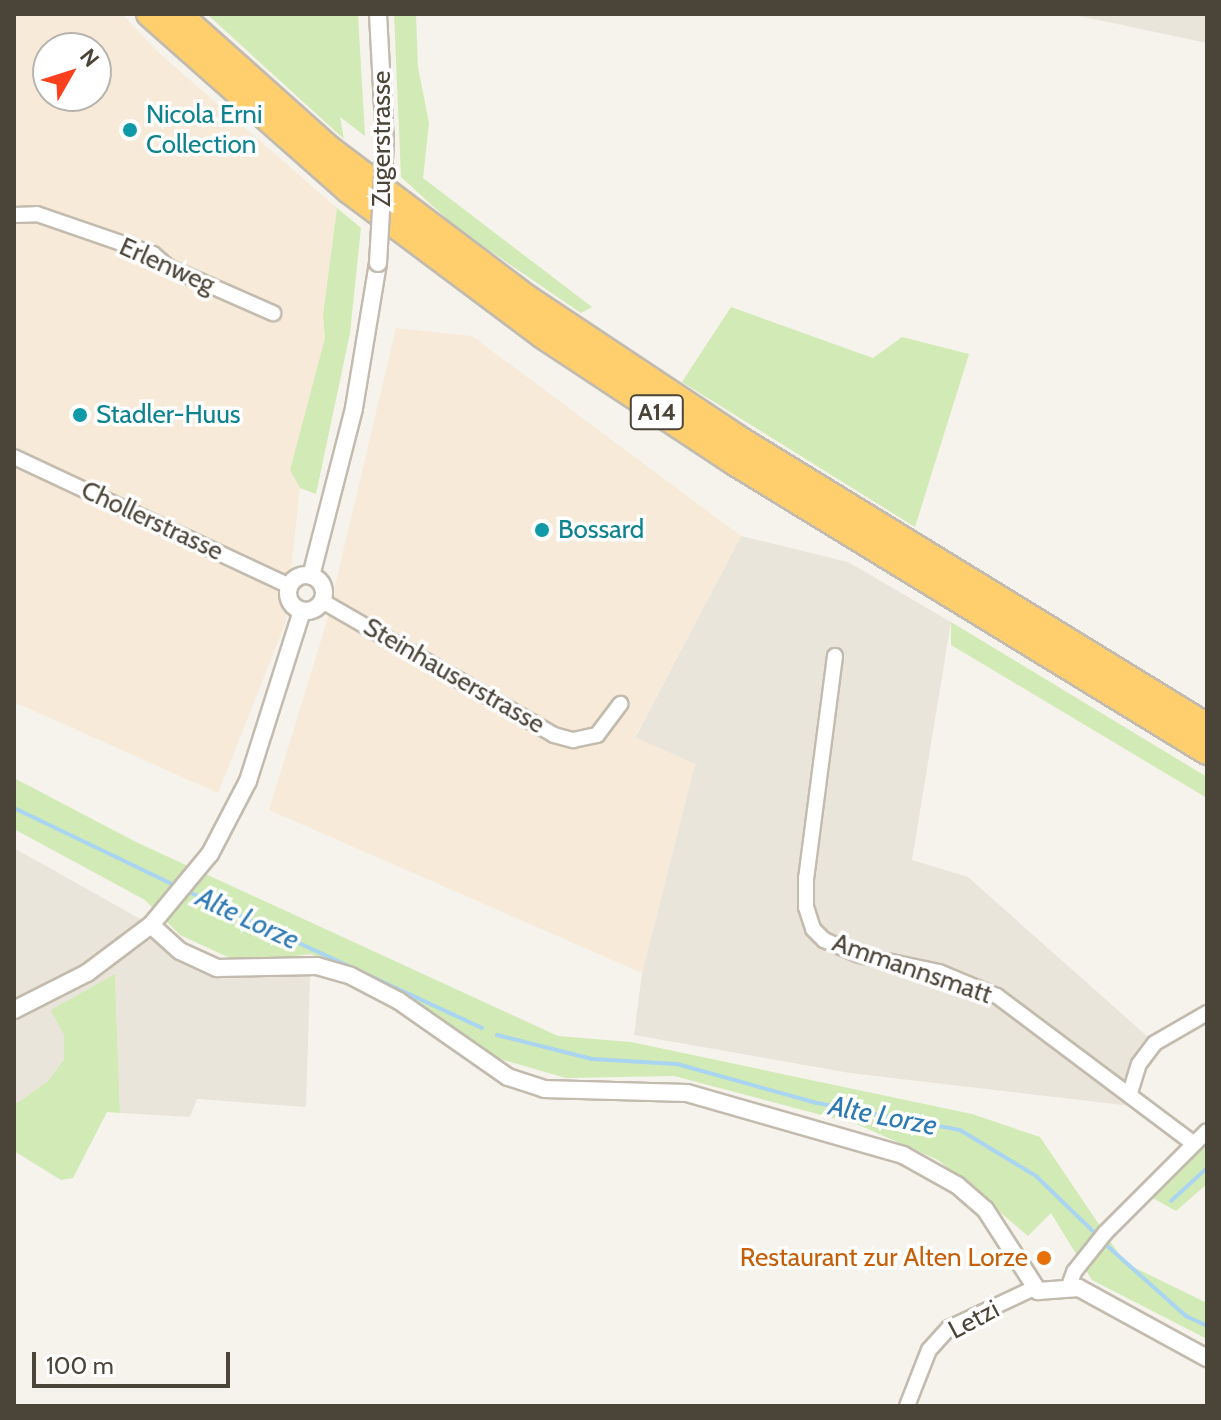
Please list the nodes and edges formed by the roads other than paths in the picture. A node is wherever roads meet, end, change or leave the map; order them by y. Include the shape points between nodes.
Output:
1 (149, 14) edge
2 (179, 14) edge
3 (378, 14) edge
4 (14, 215) edge
5 (273, 313) dead end
6 (14, 457) edge
7 (311, 576) junction
8 (289, 586) junction
9 (322, 601) junction
10 (302, 611) junction
11 (835, 656) dead end
12 (620, 704) dead end
13 (1207, 726) edge
14 (1207, 752) edge
15 (151, 925) junction
16 (14, 1010) edge
17 (1207, 1013) edge
18 (1130, 1093) junction
19 (1207, 1131) edge
20 (1194, 1144) junction
21 (1069, 1286) junction
22 (1034, 1288) junction
23 (1207, 1358) edge
24 (907, 1406) edge

1 - 14 highway, A14 via 316,163 543,336 735,463
2 - 13 highway, A14 via 329,148 552,315 773,460
3 - 7 street, Zugerstrasse, bridge via 385,143 378,263 354,408
4 - 5 street, Erlenweg via 37,214 153,254 168,267
6 - 8 street, Chollerstrasse
7 - 8 street via 298,577
7 - 9 street via 322,586
8 - 10 street via 290,603
9 - 10 street
9 - 12 street, Steinhauserstrasse via 554,735 573,740 597,735
10 - 15 street via 248,781 210,854
11 - 18 street, Ammannsmatt via 806,878 813,929 824,940 859,955 939,972 997,996
15 - 16 street via 87,973
15 - 22 street via 180,951 217,968 317,966 351,976 399,1001 508,1077 544,1089 687,1093 903,1155 957,1185 985,1209
17 - 18 street via 1155,1043 1139,1064
18 - 20 street, Ammannsmatt
19 - 20 street
20 - 21 street via 1081,1260
21 - 22 street via 1047,1292
21 - 23 street
22 - 24 street, Letzi via 949,1328 929,1350

